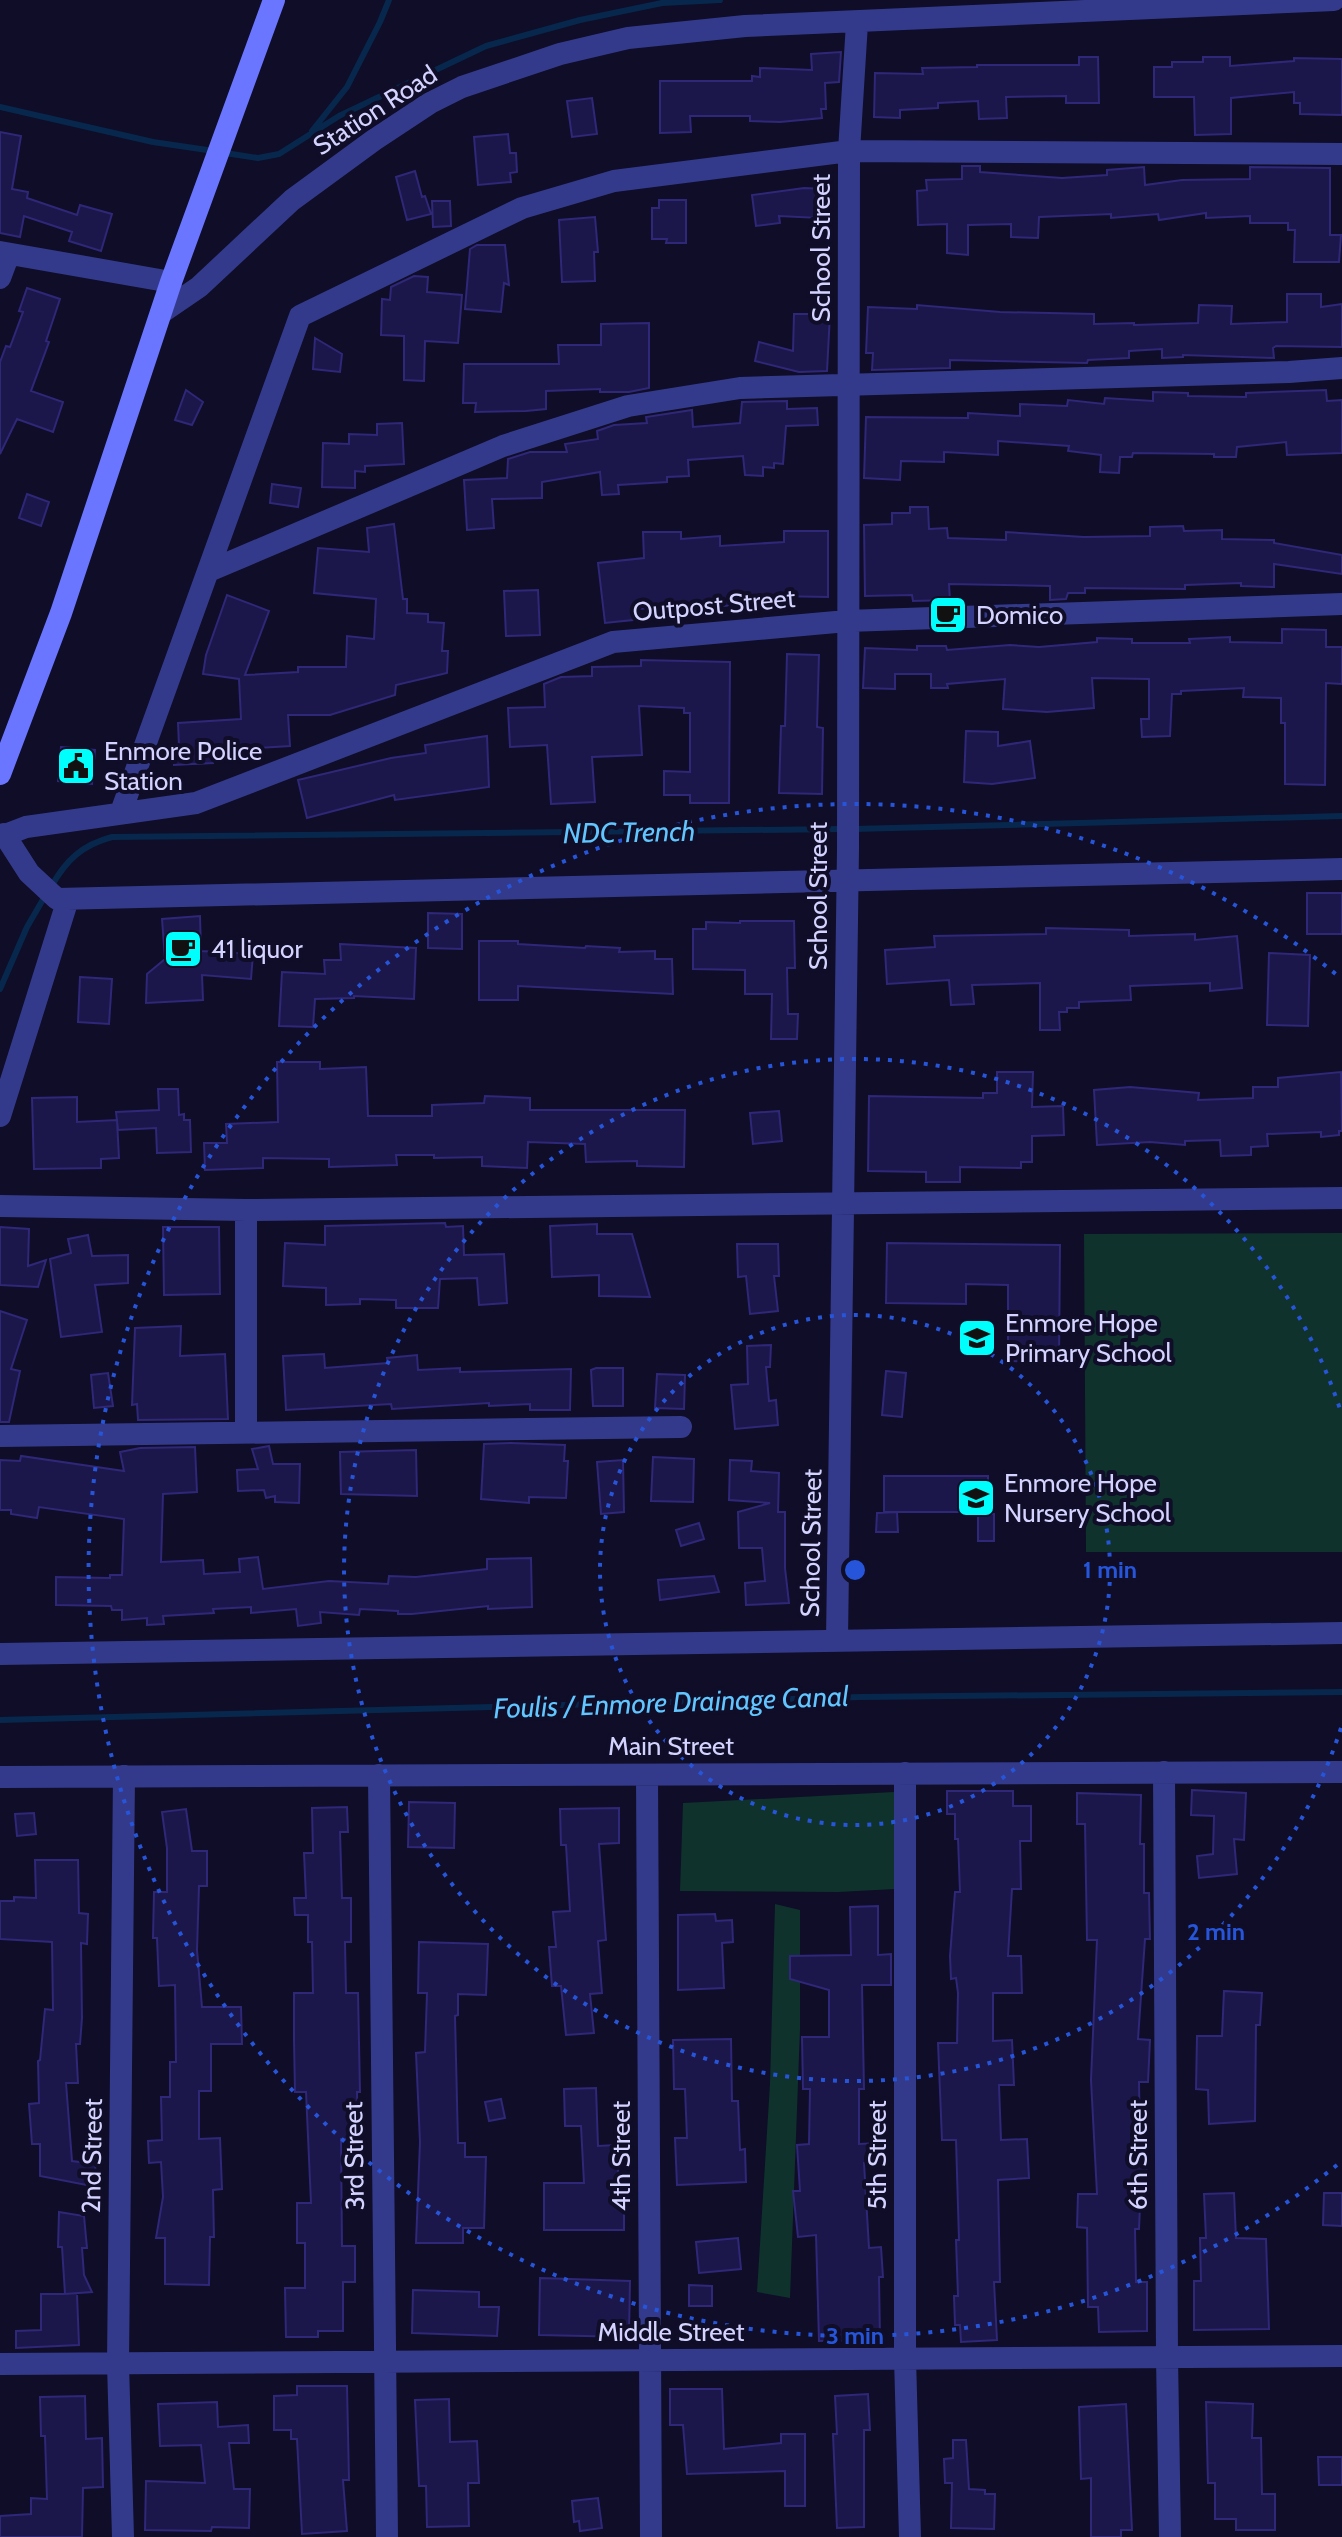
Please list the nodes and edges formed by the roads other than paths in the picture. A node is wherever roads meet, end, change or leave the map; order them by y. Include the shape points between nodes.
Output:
1 (274, 0) edge
2 (1334, 0) edge
3 (857, 23) junction
4 (849, 151) junction
5 (1342, 154) edge
6 (4, 253) edge
7 (0, 278) edge
8 (171, 282) junction
9 (161, 313) junction
10 (1342, 368) edge
11 (848, 385) junction
12 (209, 571) junction
13 (1342, 604) edge
14 (847, 621) junction
15 (0, 774) edge
16 (121, 812) junction
17 (2, 836) edge
18 (1342, 869) edge
19 (847, 880) junction
20 (62, 899) junction
21 (0, 1116) edge
22 (1342, 1198) edge
23 (843, 1203) junction
24 (0, 1206) edge
25 (246, 1210) junction
26 (681, 1427) dead end
27 (246, 1431) junction
28 (0, 1436) edge
29 (1342, 1633) edge
30 (837, 1640) junction
31 (0, 1654) edge
32 (1164, 1772) junction
33 (1342, 1772) edge
34 (905, 1773) junction
35 (379, 1775) junction
36 (647, 1775) junction
37 (124, 1776) junction
38 (0, 1777) edge
39 (1342, 2356) edge
40 (1167, 2357) junction
41 (905, 2358) junction
42 (650, 2360) junction
43 (384, 2362) junction
44 (0, 2364) edge
45 (118, 2364) junction
46 (123, 2537) edge
47 (387, 2537) edge
48 (651, 2537) edge
49 (910, 2537) edge
50 (1170, 2537) edge

1 - 8 main road
2 - 3 street, Station Road
3 - 4 street, School Street
3 - 9 street, Station Road via 745,26 628,38 462,87 430,103 313,184 199,287
4 - 5 street
4 - 11 street, School Street
4 - 12 street via 614,181 522,208 300,316
6 - 7 street
6 - 8 street
8 - 9 main road
9 - 15 main road via 61,613
10 - 11 street
11 - 12 street via 740,388 628,406 503,446
11 - 14 street, School Street
12 - 16 street
13 - 14 street, Outpost Street
14 - 16 street, Outpost Street via 613,642 196,803
14 - 19 street, School Street
16 - 17 street, Outpost Street via 26,827
17 - 20 street via 29,873
18 - 19 street
19 - 20 street
19 - 23 street, School Street
20 - 21 street
22 - 23 street
23 - 25 street
23 - 30 street, School Street
24 - 25 street
25 - 27 street
26 - 27 street
27 - 28 street
29 - 30 street
30 - 31 street
32 - 33 street, Main Street
32 - 34 street, Main Street
32 - 40 street, 6th Street
34 - 36 street, Main Street
34 - 41 street, 5th Street
35 - 36 street, Main Street
35 - 37 street, Main Street
35 - 43 street, 3rd Street
36 - 42 street, 4th Street
37 - 38 street, Main Street
37 - 45 street, 2nd Street
39 - 40 street, Middle Street
40 - 41 street, Middle Street
40 - 50 street, 6th Street
41 - 42 street, Middle Street
41 - 49 street, 5th Street
42 - 43 street, Middle Street
42 - 48 street, 4th Street
43 - 45 street, Middle Street
43 - 47 street, 3rd Street
44 - 45 street, Middle Street
45 - 46 street, 2nd Street

